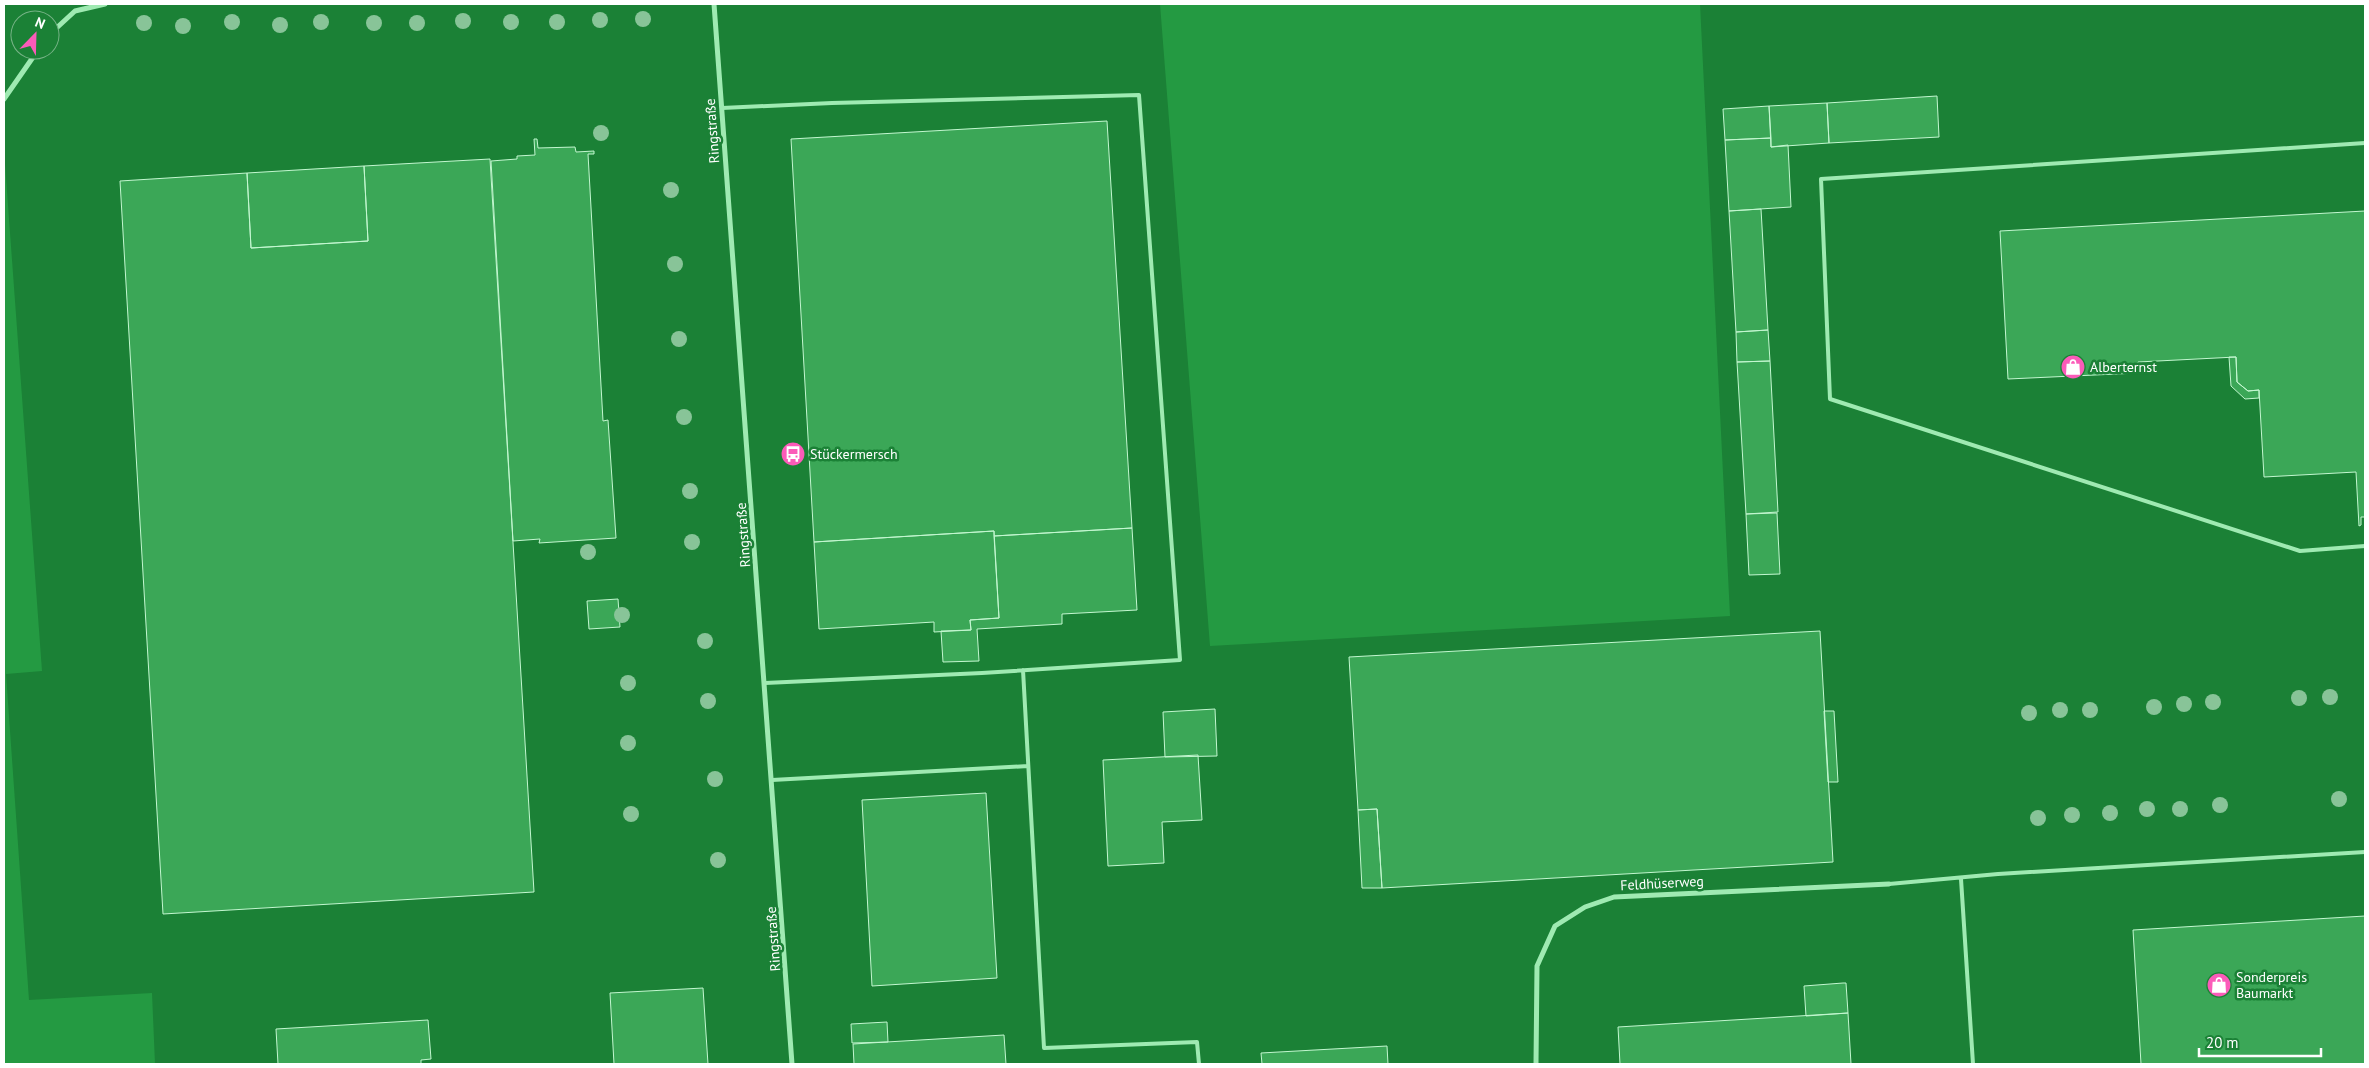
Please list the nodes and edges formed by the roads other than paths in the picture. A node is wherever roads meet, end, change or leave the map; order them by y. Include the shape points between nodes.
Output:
1 (105, 4) edge
2 (714, 4) edge
3 (60, 25) edge
4 (31, 60) edge
5 (5, 96) edge
6 (722, 108) junction
7 (2365, 143) edge
8 (2365, 546) edge
9 (1023, 670) junction
10 (764, 683) junction
11 (1028, 766) junction
12 (772, 780) junction
13 (2365, 852) edge
14 (1961, 879) junction
15 (1889, 884) joint
16 (792, 1064) edge
17 (1199, 1064) edge
18 (1536, 1064) edge
19 (1973, 1064) edge

1 - 3 street via 75,11
2 - 6 street, Ringstraße
4 - 5 street
6 - 9 lane via 1139,95 1180,660
6 - 10 street, Ringstraße
7 - 8 lane via 1821,179 1830,399 2300,551
9 - 10 lane
9 - 11 lane
10 - 12 street, Ringstraße
11 - 12 lane
11 - 17 lane via 1044,1048 1198,1042
12 - 16 street, Ringstraße
13 - 14 lane via 1998,874
14 - 15 lane
14 - 19 lane
15 - 18 street, Feldhüserweg via 1614,897 1584,906 1555,926 1536,966

